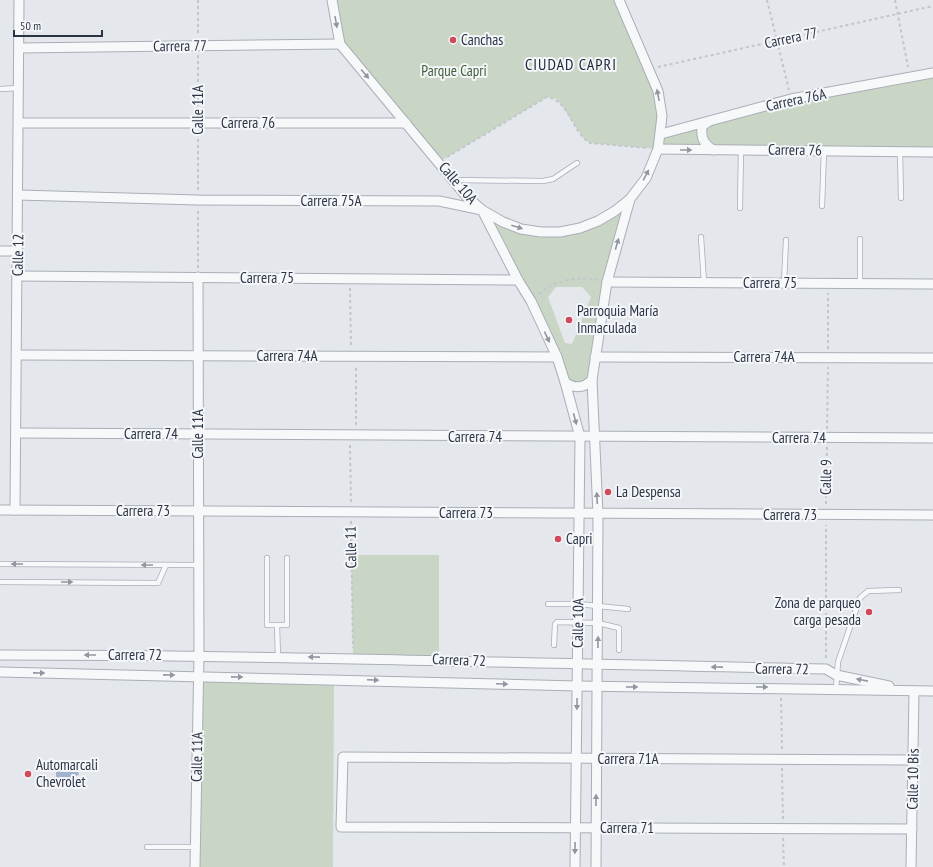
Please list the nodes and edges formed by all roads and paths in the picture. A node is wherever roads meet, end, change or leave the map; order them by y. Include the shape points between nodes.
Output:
1 (20, 0) edge
2 (198, 0) edge
3 (332, 0) edge
4 (619, 0) edge
5 (768, 0) edge
6 (895, 0) edge
7 (933, 6) edge
8 (898, 14) junction
9 (776, 41) junction
10 (340, 44) junction
11 (198, 46) junction
12 (19, 48) junction
13 (649, 69) junction
14 (933, 73) edge
15 (910, 78) junction
16 (19, 88) junction
17 (0, 89) edge
18 (791, 99) junction
19 (709, 121) junction
20 (19, 123) junction
21 (198, 123) junction
22 (406, 123) junction
23 (661, 134) junction
24 (658, 149) junction
25 (713, 150) junction
26 (742, 150) junction
27 (824, 151) junction
28 (900, 152) junction
29 (933, 152) edge
30 (440, 162) junction
31 (577, 163) dead end
32 (454, 180) junction
33 (18, 195) junction
34 (630, 198) junction
35 (901, 198) dead end
36 (198, 200) junction
37 (822, 206) dead end
38 (740, 208) dead end
39 (482, 210) junction
40 (701, 238) dead end
41 (860, 239) dead end
42 (786, 240) dead end
43 (0, 251) edge
44 (18, 251) junction
45 (17, 276) junction
46 (198, 278) junction
47 (350, 279) junction
48 (518, 280) junction
49 (606, 282) junction
50 (704, 283) junction
51 (784, 284) junction
52 (828, 284) junction
53 (860, 284) junction
54 (933, 284) edge
55 (531, 301) junction
56 (17, 355) junction
57 (198, 356) junction
58 (354, 356) junction
59 (595, 356) junction
60 (556, 357) junction
61 (828, 358) junction
62 (933, 358) edge
63 (592, 380) junction
64 (565, 382) junction
65 (16, 433) junction
66 (198, 435) junction
67 (353, 436) junction
68 (580, 437) junction
69 (594, 438) junction
70 (827, 438) junction
71 (933, 438) edge
72 (0, 510) edge
73 (15, 510) junction
74 (198, 511) junction
75 (351, 512) junction
76 (580, 514) junction
77 (598, 514) junction
78 (826, 515) junction
79 (933, 515) edge
80 (267, 558) dead end
81 (287, 558) dead end
82 (0, 564) edge
83 (166, 565) junction
84 (198, 565) junction
85 (0, 582) edge
86 (899, 590) dead end
87 (548, 604) dead end
88 (578, 604) junction
89 (598, 606) junction
90 (628, 609) dead end
91 (578, 622) junction
92 (598, 623) junction
93 (277, 625) junction
94 (554, 645) dead end
95 (619, 650) dead end
96 (0, 654) edge
97 (199, 655) junction
98 (278, 657) junction
99 (353, 658) junction
100 (578, 665) junction
101 (598, 665) junction
102 (826, 669) junction
103 (0, 672) edge
104 (836, 675) junction
105 (198, 676) junction
106 (577, 686) junction
107 (598, 686) junction
108 (780, 688) junction
109 (836, 689) junction
110 (914, 691) junction
111 (933, 691) edge
112 (576, 758) junction
113 (597, 758) junction
114 (782, 759) junction
115 (913, 760) junction
116 (341, 826) joint
117 (576, 828) junction
118 (596, 828) junction
119 (783, 829) junction
120 (912, 829) junction
121 (147, 847) dead end
122 (196, 847) junction
123 (195, 867) edge
124 (575, 867) edge
125 (596, 867) edge
126 (784, 867) edge
127 (911, 867) edge

1 - 12 street, Calle 12
2 - 11 path, Calle 11A
3 -> 10 street, Calle 10A
4 - 13 street, Calle 10A
5 - 9 path
6 - 8 path
7 - 8 path, Carrera 77
8 - 9 path, Carrera 77
8 - 15 path
9 - 13 path, Carrera 77
9 - 18 path
10 - 11 street, Carrera 77
10 -> 22 street, Calle 10A
11 - 12 street, Carrera 77
11 - 21 path, Calle 11A
12 - 16 street, Calle 12
23 -> 13 street, Calle 10A via 662,116 658,91
14 - 15 street, Carrera 76A
15 - 18 street, Carrera 76A
16 - 17 lane
16 - 20 street, Calle 12
18 - 19 street, Carrera 76A
19 - 23 street, Carrera 76A
19 - 25 street via 702,126 701,136 705,144
20 - 21 street, Carrera 76
20 - 33 street, Calle 12
21 - 22 street, Carrera 76
21 - 36 path, Calle 11A
22 - 30 street, Calle 10A
23 - 24 street, Calle 10A
24 -> 25 street, Carrera 76
24 - 30 path via 590,143 584,139 561,104 556,99 547,97
34 -> 24 street, Calle 10A via 646,178
25 - 26 street, Carrera 76
26 - 27 street, Carrera 76
26 - 38 lane
27 - 28 street, Carrera 76
27 - 37 lane
28 - 29 street, Carrera 76
28 - 35 lane
30 - 32 street, Calle 10A
31 - 32 lane via 553,179 543,181
32 - 39 street, Calle 10A via 466,196
33 - 36 street, Carrera 75A
33 - 44 street, Calle 12
39 -> 34 street, Carrera 75A via 521,229 560,232 598,221
49 -> 34 street, Calle 10A
36 - 39 street, Carrera 75A via 440,201
36 - 46 path, Calle 11A
39 - 48 street, Calle 10A
40 - 50 lane
41 - 53 lane
42 - 51 lane
43 - 44 street
44 - 45 street, Calle 12
45 - 46 street, Carrera 75
45 - 56 street, Calle 12
46 - 47 street, Carrera 75
46 - 57 street, Calle 11A
47 - 48 street, Carrera 75
47 - 58 path, Calle 11
48 - 55 street, Calle 10A
49 - 50 street, Carrera 75
49 - 55 path via 586,278 566,280 546,288
49 - 59 street, Calle 10A
50 - 51 street, Carrera 75
51 - 52 street, Carrera 75
52 - 53 street, Carrera 75
52 - 61 path, Calle 9
53 - 54 street, Carrera 75
55 -> 60 street, Calle 10A
56 - 57 street, Carrera 74A
56 - 65 street, Calle 12
57 - 58 street, Carrera 74A
57 - 66 street, Calle 11A
58 - 60 street, Carrera 74A
58 - 67 path, Calle 11
59 - 61 street, Carrera 74A
59 - 63 street, Calle 10A
60 - 64 street, Calle 10A
61 - 62 street, Carrera 74A
61 - 70 path, Calle 9
63 - 64 street via 581,387
63 - 69 street, Calle 10A
64 -> 68 street, Calle 10A
65 - 66 street, Carrera 74
65 - 73 street, Calle 12
66 - 67 street, Carrera 74
66 - 74 street, Calle 11A
67 - 68 street, Carrera 74
67 - 75 path, Calle 11
68 - 69 street, Carrera 74
68 - 76 street, Calle 10A
69 - 70 street, Carrera 74
77 -> 69 street, Calle 10A
70 - 71 street, Carrera 74
70 - 78 path, Calle 9
72 - 73 street, Carrera 73
73 - 74 street, Carrera 73
74 - 75 street, Carrera 73
74 - 84 street, Calle 11A
75 - 76 street, Carrera 73
75 - 99 path, Calle 11
76 - 77 street, Carrera 73
76 - 88 street, Calle 10A
77 - 78 street, Carrera 73
77 - 89 street, Calle 10A
78 - 79 street, Carrera 73
78 - 102 path, Calle 9
80 - 93 lane via 267,625
81 - 93 lane via 287,625
83 -> 82 lane
83 - 84 lane
85 -> 83 lane via 158,583
84 - 97 street, Calle 11A
86 - 104 lane via 868,591 860,598
87 - 88 lane
88 - 89 lane
88 - 91 street, Calle 10A
89 - 90 lane
89 - 92 street, Calle 10A
91 - 92 lane
91 - 94 lane via 556,623
91 - 100 street, Calle 10A
92 - 95 lane via 619,628
101 -> 92 street, Calle 10A
93 - 98 lane
97 -> 96 street, Carrera 72
97 - 98 street, Carrera 72
97 - 105 street, Calle 11A
99 -> 98 street, Carrera 72
99 - 100 street, Carrera 72
100 - 101 street, Carrera 72
100 - 106 street, Calle 10A
102 -> 101 street, Carrera 72
101 - 107 street, Calle 10A
102 - 104 street, Carrera 72
103 -> 105 street, Carrera 72
104 - 109 lane
110 -> 104 street, Carrera 72
105 -> 106 street, Carrera 72
105 - 122 street, Calle 11A
106 - 107 street, Carrera 72
106 -> 112 street, Calle 10A
107 -> 108 street, Carrera 72
107 - 113 street, Calle 10A
108 - 109 street, Carrera 72
108 - 114 path
109 - 110 street, Carrera 72
110 - 111 street, Carrera 72
110 - 115 street, Calle 10 Bis
112 - 113 street, Carrera 71A
112 - 116 street, Carrera 71A via 343,757
112 - 117 street, Calle 10A
113 - 114 street, Carrera 71A
118 -> 113 street, Calle 10A
114 - 115 street, Carrera 71A
114 - 119 path
115 - 120 street, Calle 10 Bis
116 - 117 street, Carrera 71
117 - 118 street, Carrera 71
117 -> 124 street, Calle 10A
118 - 119 street, Carrera 71
118 - 125 street, Calle 10A
119 - 120 street, Carrera 71
119 - 126 path
120 - 127 street, Calle 10 Bis
121 - 122 lane
122 - 123 street, Calle 11A

